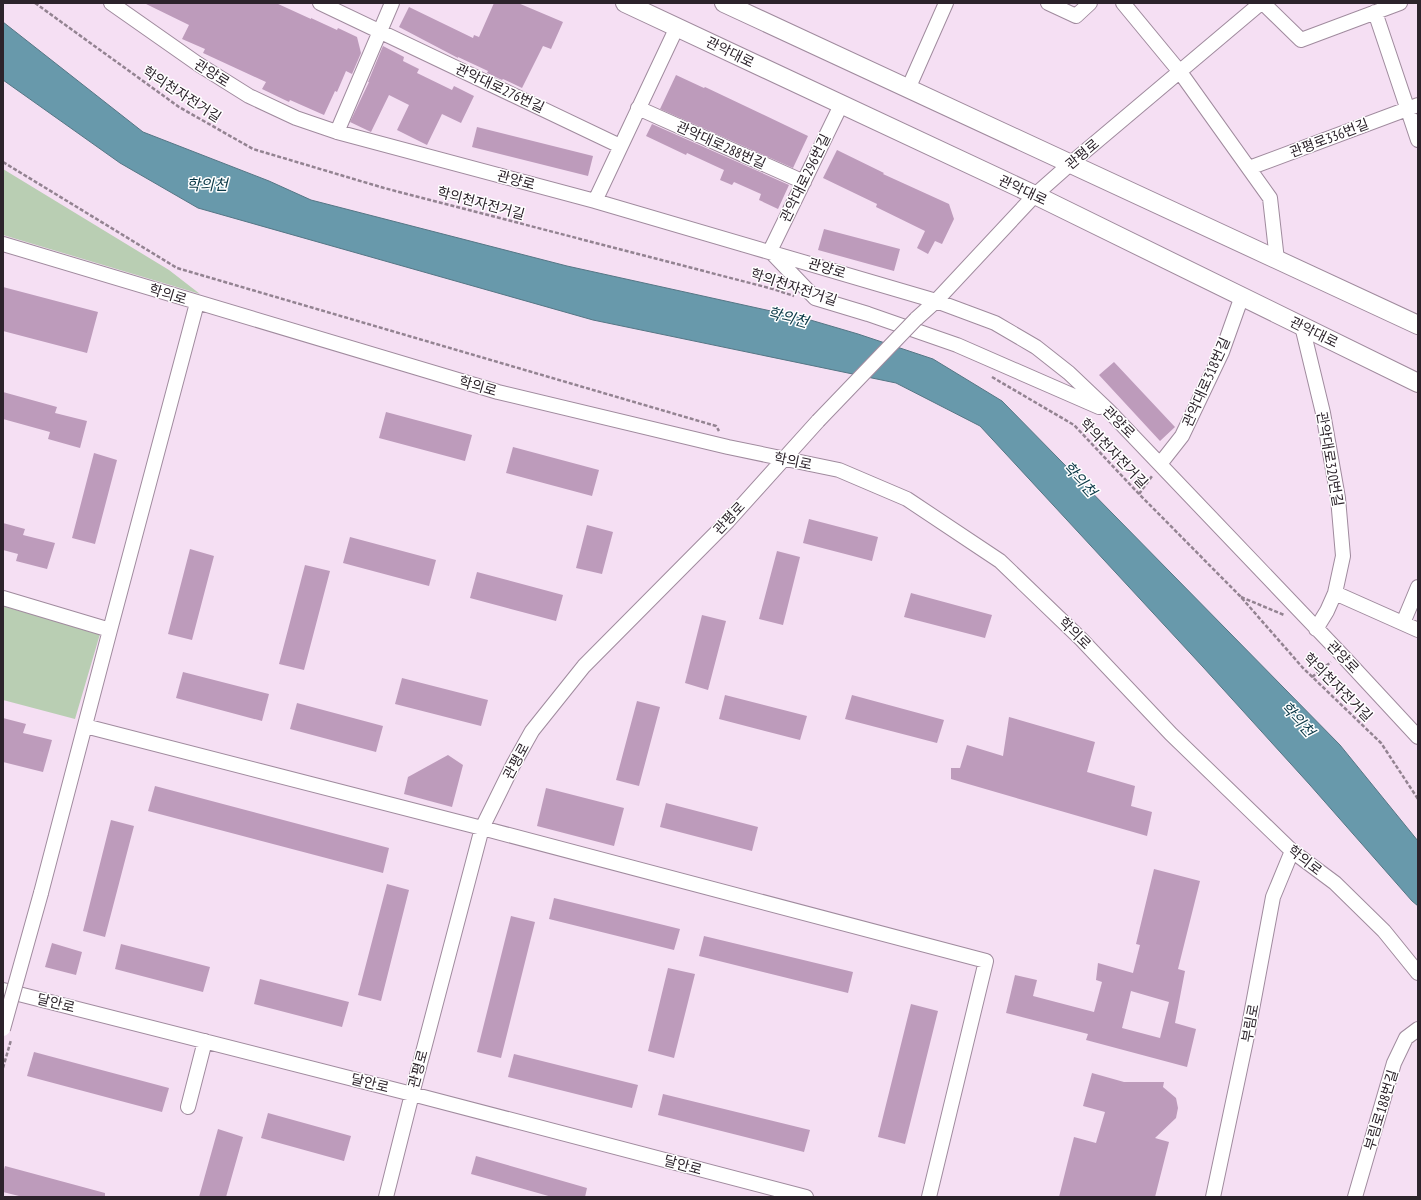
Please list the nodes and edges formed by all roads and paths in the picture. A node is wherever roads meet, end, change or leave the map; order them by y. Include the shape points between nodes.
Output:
1 (34, 3) edge
2 (111, 3) edge
3 (320, 3) edge
4 (392, 3) edge
5 (625, 3) edge
6 (724, 3) edge
7 (946, 3) edge
8 (1048, 3) edge
9 (1090, 3) edge
10 (1123, 3) edge
11 (1262, 3) edge
12 (1400, 3) edge
13 (1375, 12) junction
14 (677, 27) junction
15 (380, 31) junction
16 (1180, 72) junction
17 (908, 89) junction
18 (841, 105) junction
19 (1413, 106) edge
20 (638, 108) junction
21 (337, 132) junction
22 (1418, 140) edge
23 (620, 146) junction
24 (3, 162) edge
25 (1070, 164) junction
26 (1249, 168) junction
27 (804, 182) junction
28 (1035, 195) junction
29 (595, 201) junction
30 (3, 244) edge
31 (770, 252) junction
32 (1277, 260) junction
33 (795, 296) dead end
34 (1242, 296) junction
35 (936, 301) junction
36 (197, 303) junction
37 (1418, 325) edge
38 (1302, 326) junction
39 (991, 376) dead end
40 (1418, 383) edge
41 (1109, 411) junction
42 (728, 447) junction
43 (783, 459) junction
44 (1160, 464) junction
45 (1139, 494) junction
46 (1418, 587) edge
47 (1335, 593) junction
48 (1240, 596) junction
49 (3, 598) edge
50 (1288, 617) dead end
51 (1403, 623) junction
52 (1316, 629) junction
53 (110, 630) junction
54 (1418, 630) edge
55 (1341, 654) junction
56 (1312, 677) junction
57 (85, 726) junction
58 (1418, 737) edge
59 (1418, 799) edge
60 (482, 828) junction
61 (1292, 851) junction
62 (1418, 973) edge
63 (3, 990) edge
64 (3, 1029) edge
65 (1418, 1029) edge
66 (205, 1041) junction
67 (412, 1094) junction
68 (188, 1107) dead end
69 (386, 1197) edge
70 (806, 1197) edge
71 (929, 1197) edge
72 (1213, 1197) edge
73 (1355, 1197) edge

1 - 33 path, 학의천자전거길 via 180,107 253,149 384,188
2 - 21 street, 관양로 via 249,96 296,118
3 - 15 street, 관악대로276번길
4 - 15 street
5 - 14 main road, 관악대로
6 - 17 main road
7 - 17 street
8 - 9 street via 1076,16
10 - 16 street
11 - 13 street, 관평로 via 1301,40
11 - 16 street, 관평로
12 - 13 street, 관평로
13 - 19 street
14 - 18 main road, 관악대로
14 - 20 street
15 - 21 street
15 - 23 street, 관악대로276번길
16 - 25 street, 관평로
16 - 26 street
17 - 25 main road
18 - 27 street, 관악대로296번길
18 - 28 main road, 관악대로
19 - 22 street
19 - 26 street, 관평로336번길
20 - 23 street
20 - 27 street, 관악대로288번길
21 - 29 street, 관양로
23 - 29 street
24 - 42 path via 177,268 716,426
25 - 28 street, 관평로
25 - 32 main road
26 - 32 street via 1270,198
27 - 31 street, 관악대로296번길
28 - 34 main road, 관악대로
28 - 35 street, 관평로
29 - 31 street, 관양로
30 - 36 street, 학의로
31 - 35 street, 관양로
31 - 41 street via 815,298 957,346
32 - 37 main road
34 - 38 main road, 관악대로
34 - 44 street, 관악대로318번길 via 1222,352 1182,436
35 - 41 street, 관양로 via 995,323 1036,347 1069,373
35 - 43 street, 관평로, bridge
36 - 42 street, 학의로 via 498,392
36 - 53 street
38 - 40 main road, 관악대로
38 - 47 street, 관악대로320번길 via 1323,413 1338,498 1343,556
39 - 45 path, 학의천자전거길 via 1074,425
41 - 44 street, 관양로
42 - 43 street, 학의로
43 - 60 street, 관평로 via 728,521 584,666 532,731
43 - 61 street, 학의로 via 839,470 907,499 1000,561 1081,639 1171,734
44 - 45 path
44 - 52 street, 관양로
45 - 48 path, 학의천자전거길
46 - 51 street
47 - 51 street
47 - 52 street, 관악대로320번길
48 - 50 path
48 - 56 path, 학의천자전거길
49 - 53 street
51 - 54 street
52 - 55 street, 관양로
53 - 57 street
55 - 56 path
55 - 58 street, 관양로
56 - 59 path, 학의천자전거길 via 1381,743
57 - 60 street
57 - 64 street, bridge via 42,893
60 - 67 street, 관평로
60 - 71 street via 986,961
61 - 62 street, 학의로 via 1335,883 1384,931
61 - 72 street, 부림로 via 1273,897
63 - 66 street, 달안로
65 - 73 street, 부림로188번길 via 1406,1038 1394,1063
66 - 67 street, 달안로
66 - 68 street
67 - 69 street, 관평로
67 - 70 street, 달안로

